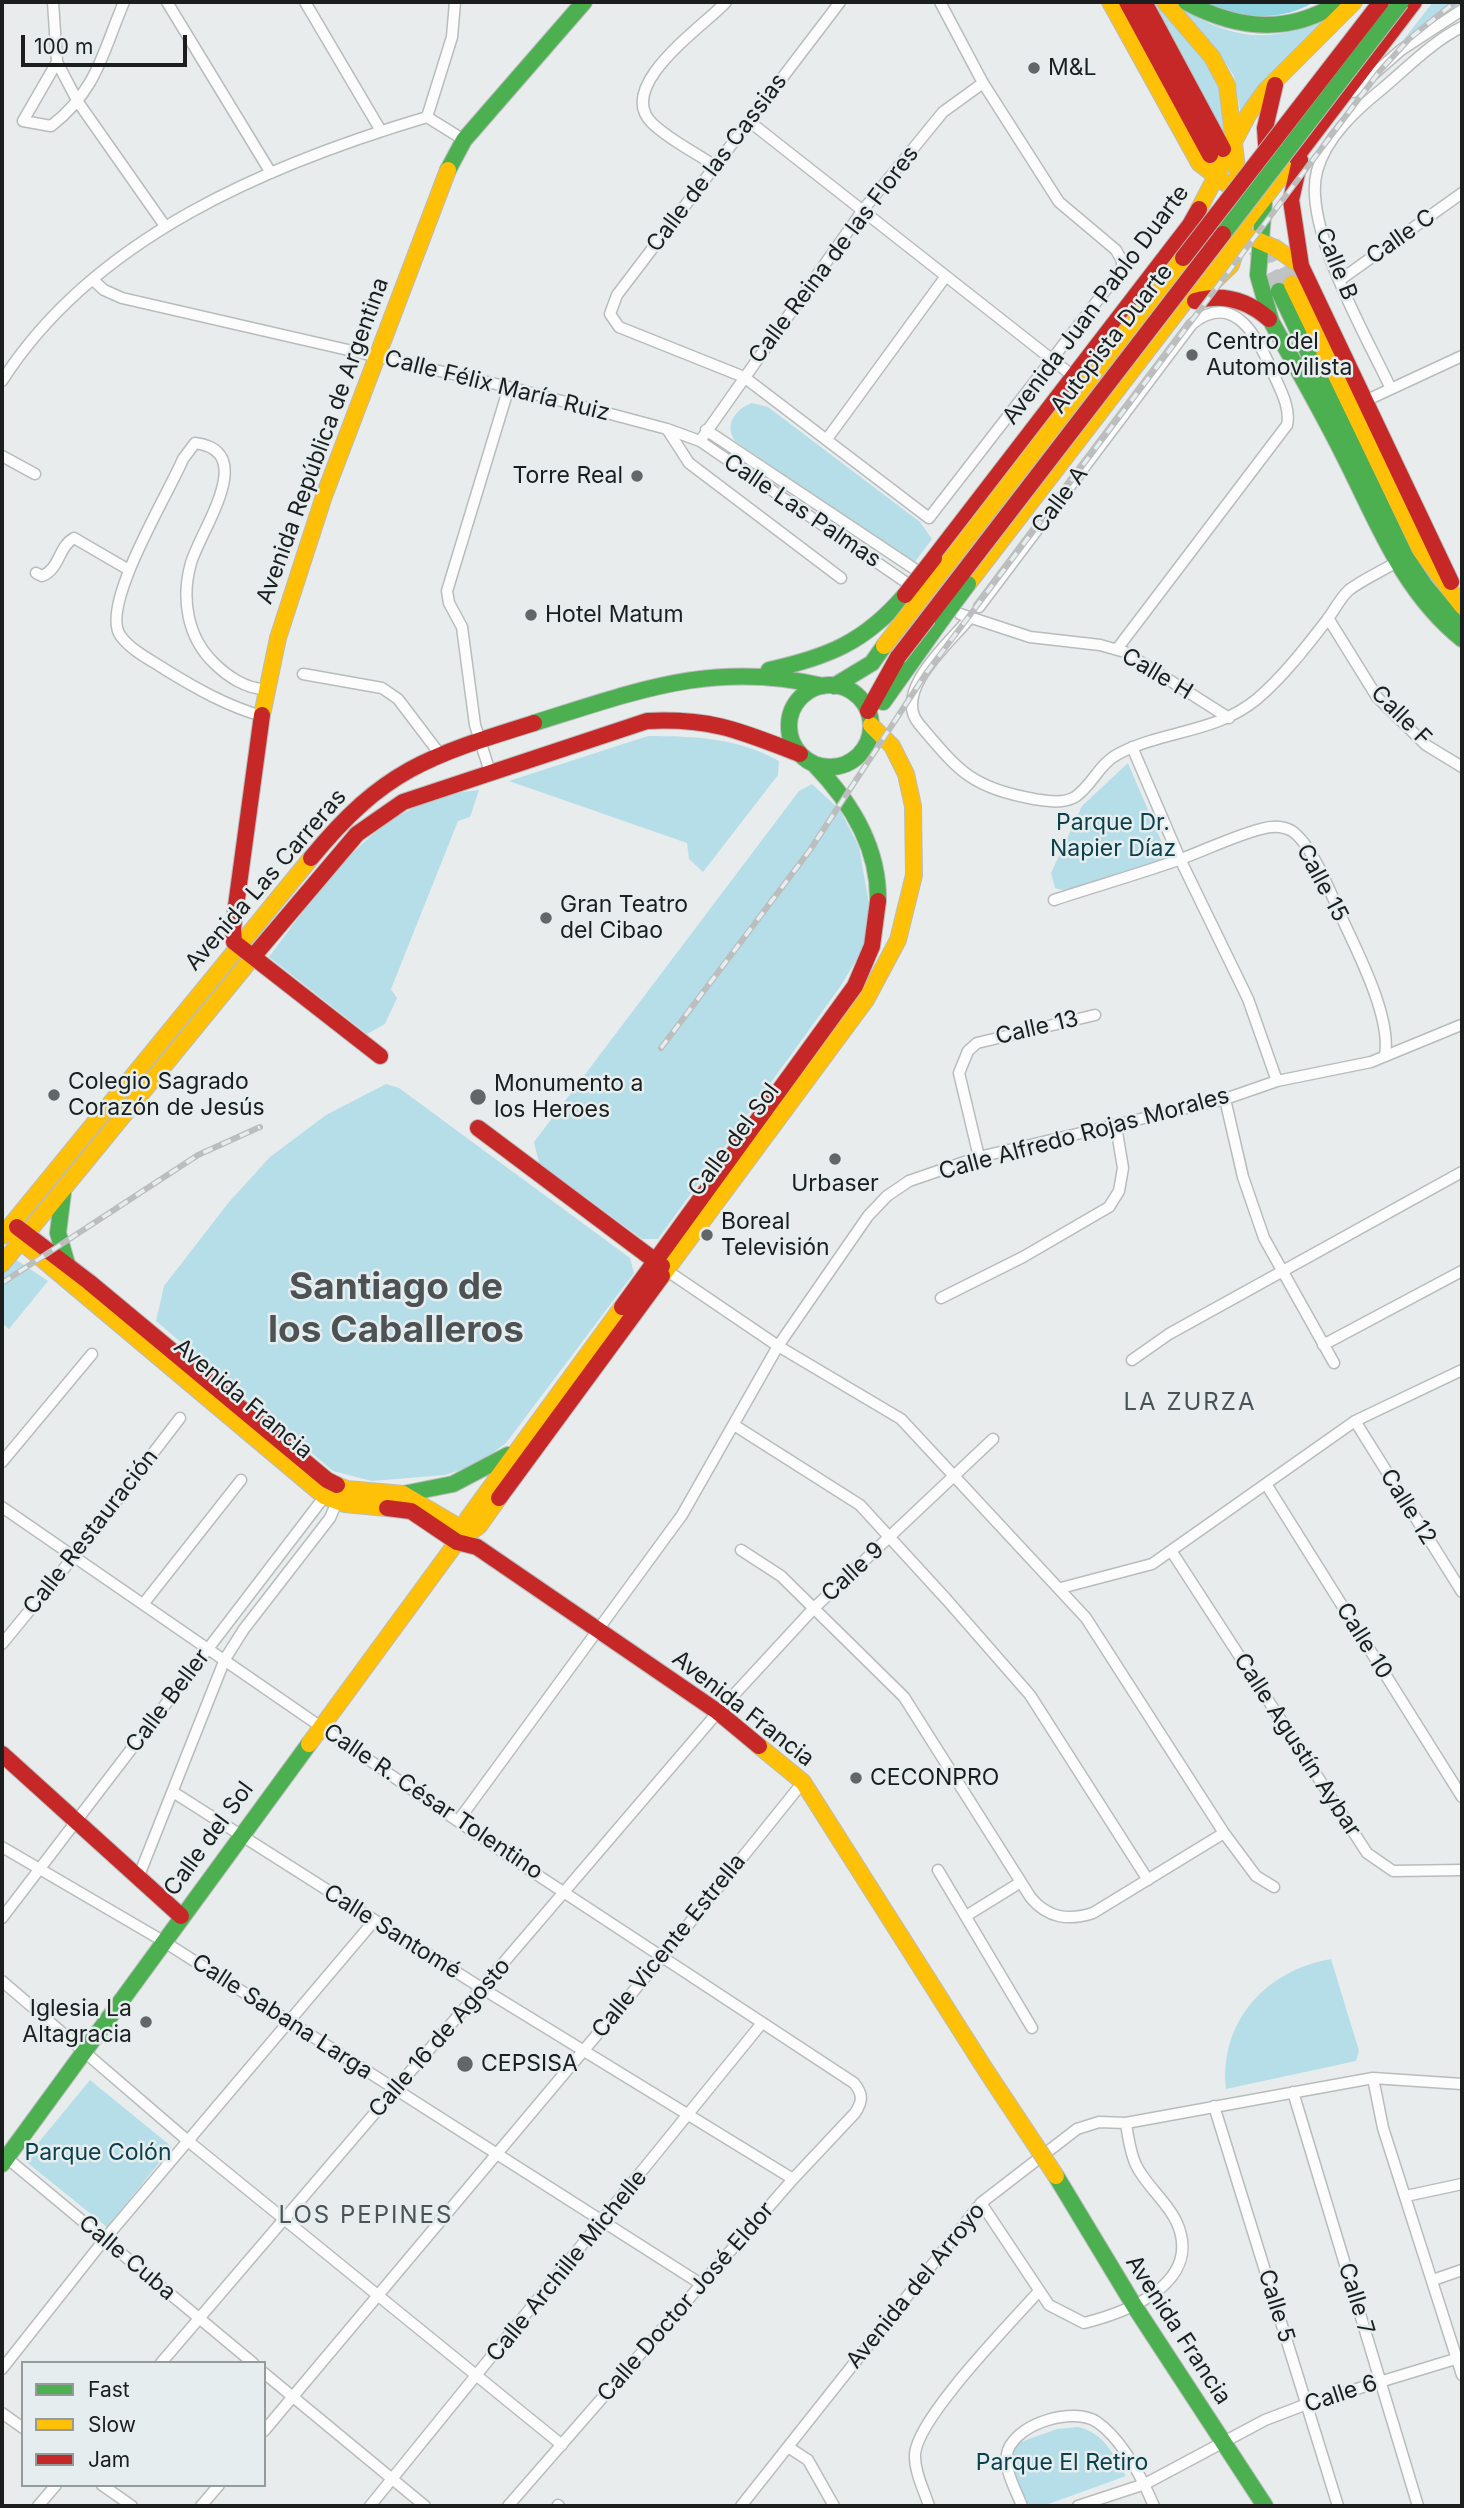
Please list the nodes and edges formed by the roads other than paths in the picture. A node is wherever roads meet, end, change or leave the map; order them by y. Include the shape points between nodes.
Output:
1 (53, 2) edge
2 (124, 2) edge
3 (167, 2) edge
4 (305, 2) edge
5 (455, 2) edge
6 (584, 2) edge
7 (726, 2) edge
8 (840, 2) edge
9 (940, 2) edge
10 (1111, 2) edge
11 (1127, 2) edge
12 (1144, 2) edge
13 (1165, 2) edge
14 (1186, 2) edge
15 (1340, 2) edge
16 (1354, 2) edge
17 (1381, 2) edge
18 (1401, 2) edge
19 (1414, 2) edge
20 (1462, 10) edge
21 (1462, 27) edge
22 (57, 62) junction
23 (1281, 73) junction
24 (983, 83) junction
25 (78, 102) junction
26 (427, 117) junction
27 (750, 122) junction
28 (1265, 128) junction
29 (381, 131) junction
30 (1236, 138) junction
31 (464, 140) junction
32 (1308, 142) junction
33 (1190, 146) junction
34 (715, 166) junction
35 (271, 173) junction
36 (1217, 179) junction
37 (1266, 183) junction
38 (1240, 187) junction
39 (1462, 193) edge
40 (1264, 202) junction
41 (863, 211) junction
42 (165, 226) junction
43 (1194, 229) junction
44 (1240, 233) junction
45 (1261, 240) junction
46 (1222, 256) junction
47 (1301, 266) junction
48 (946, 276) junction
49 (93, 280) junction
50 (1340, 280) junction
51 (1189, 304) junction
52 (1171, 317) junction
53 (1271, 321) junction
54 (375, 356) junction
55 (1462, 356) edge
56 (1053, 360) junction
57 (1073, 376) junction
58 (744, 377) junction
59 (1124, 379) junction
60 (2, 381) edge
61 (509, 387) junction
62 (1391, 389) junction
63 (1140, 392) junction
64 (1364, 401) junction
65 (667, 429) junction
66 (706, 430) junction
67 (827, 439) junction
68 (700, 441) junction
69 (2, 456) edge
70 (35, 474) dead end
71 (1395, 563) junction
72 (913, 568) dead end
73 (129, 570) junction
74 (36, 573) dead end
75 (841, 578) dead end
76 (905, 588) junction
77 (973, 597) junction
78 (1462, 598) edge
79 (1462, 606) edge
80 (1328, 618) junction
81 (999, 626) junction
82 (1462, 630) edge
83 (1462, 639) edge
84 (1117, 649) junction
85 (755, 673) junction
86 (303, 674) dead end
87 (829, 686) junction
88 (265, 689) junction
89 (262, 716) junction
90 (1229, 718) junction
91 (870, 719) junction
92 (478, 739) junction
93 (1132, 747) junction
94 (439, 753) junction
95 (800, 754) junction
96 (814, 764) junction
97 (1462, 768) edge
98 (490, 772) junction
99 (1180, 859) junction
100 (1054, 900) dead end
101 (237, 946) junction
102 (252, 957) junction
103 (1094, 1015) dead end
104 (1461, 1025) edge
105 (1385, 1055) junction
106 (380, 1056) dead end
107 (802, 1060) junction
108 (815, 1071) junction
109 (1276, 1081) junction
110 (1225, 1099) junction
111 (1116, 1126) junction
112 (478, 1128) dead end
113 (979, 1157) junction
114 (1462, 1172) edge
115 (63, 1191) junction
116 (6, 1226) edge
117 (24, 1239) junction
118 (2, 1264) edge
119 (66, 1264) junction
120 (660, 1265) junction
121 (1283, 1271) junction
122 (1462, 1271) edge
123 (942, 1298) dead end
124 (1323, 1345) junction
125 (778, 1346) junction
126 (92, 1354) dead end
127 (1132, 1360) dead end
128 (1334, 1363) dead end
129 (1461, 1373) edge
130 (180, 1418) dead end
131 (1355, 1421) junction
132 (734, 1425) junction
133 (993, 1438) dead end
134 (521, 1446) junction
135 (2, 1462) edge
136 (955, 1475) junction
137 (241, 1479) dead end
138 (1266, 1484) junction
139 (334, 1492) junction
140 (403, 1494) junction
141 (2, 1507) edge
142 (466, 1538) junction
143 (890, 1538) junction
144 (741, 1550) dead end
145 (1172, 1552) junction
146 (75, 1555) junction
147 (1061, 1588) junction
148 (1462, 1592) edge
149 (144, 1603) junction
150 (814, 1608) junction
151 (599, 1629) junction
152 (2, 1644) edge
153 (208, 1647) junction
154 (225, 1659) junction
155 (718, 1712) junction
156 (320, 1726) junction
157 (2, 1754) edge
158 (803, 1782) junction
159 (173, 1791) junction
160 (1462, 1797) edge
161 (458, 1821) junction
162 (76, 1824) junction
163 (1224, 1833) junction
164 (240, 1836) junction
165 (2, 1847) edge
166 (40, 1868) junction
167 (938, 1870) dead end
168 (1462, 1870) edge
169 (138, 1878) junction
170 (1148, 1880) junction
171 (1021, 1882) junction
172 (1274, 1887) dead end
173 (565, 1892) junction
174 (181, 1916) junction
175 (965, 1916) junction
176 (2, 1918) edge
177 (374, 1921) junction
178 (163, 1941) junction
179 (663, 1956) junction
180 (2, 1981) edge
181 (483, 1989) junction
182 (290, 2022) junction
183 (762, 2023) junction
184 (1032, 2028) dead end
185 (584, 2050) junction
186 (83, 2051) junction
187 (1373, 2078) junction
188 (1462, 2084) edge
189 (396, 2090) junction
190 (1293, 2092) junction
191 (862, 2096) joint
192 (1214, 2106) junction
193 (688, 2115) junction
194 (1126, 2123) junction
195 (188, 2141) junction
196 (498, 2153) junction
197 (3, 2158) edge
198 (793, 2179) junction
199 (1462, 2184) edge
200 (1406, 2196) junction
201 (981, 2203) junction
202 (286, 2220) junction
203 (604, 2220) junction
204 (104, 2241) junction
205 (1462, 2270) edge
206 (1433, 2280) junction
207 (701, 2284) junction
208 (1039, 2291) junction
209 (377, 2295) junction
210 (1135, 2307) junction
211 (200, 2319) junction
212 (1459, 2358) edge
213 (163, 2361) edge
214 (251, 2361) edge
215 (2, 2369) edge
216 (266, 2374) edge
217 (1462, 2375) edge
218 (477, 2378) junction
219 (1381, 2381) junction
220 (293, 2396) junction
221 (1307, 2404) junction
222 (2, 2413) edge
223 (21, 2427) edge
224 (266, 2429) edge
225 (1224, 2442) junction
226 (562, 2445) junction
227 (788, 2447) junction
228 (392, 2480) junction
229 (1145, 2484) junction
230 (54, 2487) edge
231 (105, 2487) edge
232 (217, 2487) edge
233 (38, 2506) edge
234 (132, 2506) edge
235 (201, 2506) edge
236 (370, 2506) edge
237 (425, 2506) edge
238 (508, 2506) edge
239 (741, 2506) edge
240 (834, 2506) edge
241 (929, 2506) edge
242 (1022, 2506) edge
243 (1078, 2506) edge
244 (1154, 2506) edge
245 (1265, 2506) edge
246 (1338, 2506) edge
247 (1419, 2506) edge

1 - 22 street
2 - 25 street via 100,66
3 - 35 street
4 - 29 street
5 - 26 street via 452,37
6 - 31 main road, Avenida República de Argentina
7 - 34 street via 656,68 644,90 652,123
8 - 27 street, Calle de las Cassias
9 - 24 street
10 - 33 main road
11 - 12 main road via 1216,152
13 - 30 main road via 1220,69
14 - 15 main road via 1227,23 1271,27 1310,18
16 - 23 main road, Avenida Juan Pablo Duarte
17 - 87 main road, Autopista Duarte, bridge via 872,663
18 - 91 main road, Autopista Duarte, bridge via 898,657
19 - 32 main road
20 - 32 street via 1401,50 1353,92
21 - 50 street, Calle B via 1353,113 1328,147 1317,171 1314,204 1321,237
22 - 25 street
22 - 25 street via 23,121 51,126
23 - 28 main road
23 - 30 main road, Avenida Juan Pablo Duarte
24 - 41 street, Calle Reina de las Flores via 943,112
24 - 56 street via 1059,202 1116,250 1122,261 1118,277
25 - 42 street
26 - 29 street
26 - 31 street
27 - 34 street, Calle de las Cassias
27 - 41 street
28 - 32 main road via 1285,146
28 - 37 main road
29 - 35 street
30 - 36 main road, Avenida Juan Pablo Duarte
30 - 38 main road
31 - 54 main road, Avenida República de Argentina
32 - 37 main road
32 - 40 main road
32 - 47 main road via 1291,191 1291,223
33 - 36 main road via 1199,163
33 - 43 main road via 1198,189
34 - 58 street, Calle de las Cassias via 612,301 610,314 620,327
35 - 42 street
36 - 38 main road
36 - 43 main road, Avenida Juan Pablo Duarte
37 - 38 main road
37 - 40 main road
38 - 44 main road
39 - 50 street, Calle C
40 - 44 main road
40 - 45 main road
41 - 48 street
41 - 58 street, Calle Reina de las Flores
42 - 49 street
43 - 44 main road
43 - 46 main road via 1217,238
43 - 57 main road, Avenida Juan Pablo Duarte via 1175,244
44 - 45 main road
44 - 46 main road
44 - 51 main road via 1236,257 1227,273
45 - 47 main road
45 - 53 main road via 1260,289
46 - 52 main road
47 - 64 main road
48 - 56 street
48 - 67 street
49 - 54 street, Calle Félix María Ruiz via 116,296
49 - 60 street via 21,351
50 - 62 street, Calle B
51 - 52 main road
51 - 53 main road via 1214,297 1239,300
52 - 59 main road
53 - 71 main road via 1352,471
54 - 61 street, Calle Félix María Ruiz
54 - 88 main road, Avenida República de Argentina via 324,496
55 - 62 street
56 - 57 street
56 - 67 street via 929,518
57 - 76 main road, Avenida Juan Pablo Duarte, bridge via 934,558
58 - 66 street, Calle Reina de las Flores
58 - 67 street
59 - 63 street
59 - 77 main road
61 - 65 street, Calle Félix María Ruiz
61 - 92 street via 447,591 462,627
62 - 64 street
63 - 77 street, Calle A
63 - 84 street, Calle A via 1192,324 1209,314 1228,315 1252,329 1287,407 1287,425
64 - 78 main road via 1427,536
65 - 68 street, Calle Félix María Ruiz
65 - 75 street via 689,463
66 - 68 street, Calle Reina de las Flores
66 - 72 street, Calle Las Palmas
68 - 76 street, Calle Las Palmas
69 - 70 street
71 - 80 street via 1348,591
71 - 83 main road via 1431,613
73 - 74 street via 74,538 66,542 53,570 42,576
73 - 88 street via 188,451 195,443 215,449 224,457 226,468 222,491 191,564 187,587 190,625 196,641 221,670 238,682
73 - 89 street via 114,616 125,641 206,694
76 - 85 main road, Avenida Juan Pablo Duarte via 868,635 830,654
77 - 81 street
77 - 91 main road, bridge via 942,619
79 - 82 main road via 1421,551 1285,288 1405,556
80 - 90 street via 1257,699
80 - 97 street, Calle F via 1377,697 1426,745
81 - 84 street, Calle H via 1047,640
81 - 93 street via 965,617 912,692 913,716 969,778 1009,795 1051,802 1073,798 1104,764
84 - 90 street, Calle H
85 - 87 main road, Avenida Las Carreras
85 - 92 main road, Avenida Las Carreras via 653,684
86 - 94 street via 382,688 398,699
87 - 91 main road via 855,693
87 - 95 main road via 802,697 794,707 790,732
88 - 89 main road, Avenida República de Argentina
89 - 101 main road, Avenida República de Argentina via 233,928
90 - 93 street
91 - 96 main road via 868,740 855,758 834,767
91 - 108 main road, Calle del Sol via 897,757 914,810 917,840 911,901 888,966
92 - 94 main road, Avenida Las Carreras
92 - 98 street
93 - 99 street
94 - 101 main road, Avenida Las Carreras via 395,776 352,811
95 - 96 main road
95 - 98 main road, Avenida Las Carreras via 727,726 668,719
96 - 107 main road, Calle del Sol via 844,799 868,840 877,876 878,914 872,948 855,986
98 - 102 main road, Avenida Las Carreras via 413,799 378,817 337,855
99 - 100 street, Calle 15
99 - 105 street, Calle 15 via 1261,828 1290,830 1300,840 1352,939 1381,1014
99 - 109 street via 1248,999
101 - 102 main road
101 - 116 main road, Avenida Las Carreras
102 - 106 main road
102 - 115 main road, Avenida Las Carreras
103 - 113 street, Calle 13 via 977,1043 968,1051 959,1073
104 - 105 street, Calle Alfredo Rojas Morales
105 - 109 street, Calle Alfredo Rojas Morales via 1371,1062
107 - 108 main road
107 - 120 main road, Calle del Sol
108 - 120 main road, Calle del Sol
109 - 110 street, Calle Alfredo Rojas Morales
110 - 111 street, Calle Alfredo Rojas Morales
110 - 121 street via 1243,1177 1264,1238
111 - 113 street, Calle Alfredo Rojas Morales
111 - 123 street via 1123,1168 1119,1191 1109,1207
112 - 120 main road
113 - 125 street, Calle Alfredo Rojas Morales via 909,1181 877,1205
114 - 121 street
115 - 117 main road, Avenida Las Carreras
115 - 119 main road via 58,1233
116 - 117 main road, Avenida Francia
117 - 118 main road, Avenida Las Carreras
117 - 119 main road, Avenida Francia
117 - 139 main road, Avenida Francia
119 - 139 main road, Avenida Francia
120 - 125 street
120 - 134 main road, Calle del Sol
120 - 142 main road, Calle del Sol via 480,1525
121 - 124 street
121 - 127 street via 1169,1334
122 - 124 street
124 - 128 street
125 - 132 street, Calle Alfredo Rojas Morales
125 - 136 street via 901,1419
126 - 135 street
129 - 131 street
130 - 146 street, Calle Restauración
131 - 138 street
131 - 148 street, Calle 12
132 - 143 street via 837,1488
132 - 151 street, Calle Alfredo Rojas Morales via 682,1515
133 - 136 street, Calle 9
134 - 140 main road via 467,1478
134 - 142 main road, Calle del Sol
136 - 143 street, Calle 9
136 - 147 street
137 - 149 street
138 - 145 street
138 - 160 street, Calle 10
139 - 140 main road, Avenida Francia
139 - 142 main road, Avenida Francia via 411,1511
139 - 153 street, Calle Beller
139 - 154 street via 330,1518
140 - 142 main road, Avenida Francia
141 - 146 street, Calle R. César Tolentino
142 - 151 main road, Avenida Francia
142 - 156 main road, Calle del Sol
143 - 150 street, Calle 9
143 - 170 street via 1030,1695
144 - 150 street via 781,1576
145 - 147 street via 1152,1564
145 - 168 street, Calle Agustín Aybar via 1367,1853 1393,1871
146 - 149 street, Calle R. César Tolentino
146 - 152 street, Calle Restauración
147 - 163 street via 1108,1650
149 - 153 street, Calle R. César Tolentino
150 - 155 street, Calle 9
150 - 171 street via 904,1697
151 - 155 main road, Avenida Francia
151 - 161 street, Calle Alfredo Rojas Morales
153 - 154 street, Calle R. César Tolentino
153 - 162 street, Calle Beller
154 - 156 street, Calle R. César Tolentino
154 - 159 street
155 - 158 main road, Avenida Francia
155 - 173 street, Calle 16 de Agosto
156 - 161 street, Calle R. César Tolentino
156 - 164 main road, Calle del Sol
157 - 162 main road
158 - 179 street, Calle Vicente Estrella
158 - 210 main road, Avenida Francia, bridge
159 - 164 street, Calle Santomé
159 - 169 street
161 - 173 street, Calle R. César Tolentino
162 - 166 street, Calle Beller
162 - 169 main road
163 - 170 street
163 - 172 street via 1256,1876
164 - 174 main road, Calle del Sol
164 - 177 street, Calle Santomé
165 - 166 street, Calle Sabana Larga
166 - 176 street, Calle Beller
166 - 178 street, Calle Sabana Larga
167 - 175 street
169 - 174 main road
170 - 171 street via 1078,1918 1051,1914 1031,1898
171 - 175 street
173 - 179 street, Calle R. César Tolentino
173 - 181 street, Calle 16 de Agosto
174 - 178 main road, Calle del Sol
175 - 184 street
177 - 181 street, Calle Santomé
177 - 182 street
178 - 182 street, Calle Sabana Larga
178 - 186 main road, Calle del Sol
179 - 183 street, Calle R. César Tolentino
179 - 185 street, Calle Vicente Estrella
180 - 186 street
181 - 185 street, Calle Santomé
181 - 189 street, Calle 16 de Agosto
182 - 189 street, Calle Sabana Larga
182 - 195 street
183 - 191 street, Calle R. César Tolentino via 855,2083
183 - 193 street, Calle Archille Michelle
185 - 193 street, Calle Santomé
185 - 196 street, Calle Vicente Estrella
186 - 195 street
186 - 197 main road, Calle del Sol
187 - 188 street, Avenida del Arroyo
187 - 190 street, Avenida del Arroyo
187 - 200 street via 1383,2128
189 - 196 street, Calle Sabana Larga
189 - 202 street, Calle 16 de Agosto
190 - 192 street, Avenida del Arroyo
190 - 219 street, Calle 7
191 - 198 street, Calle Doctor José Eldor via 855,2113
192 - 194 street, Avenida del Arroyo
192 - 221 street, Calle 5
193 - 198 street, Calle Santomé
193 - 203 street, Calle Archille Michelle
194 - 201 street, Avenida del Arroyo via 1100,2122 1077,2129
194 - 210 street via 1136,2166 1177,2223 1182,2247 1172,2280
195 - 202 street
195 - 204 street
196 - 203 street, Calle Sabana Larga
196 - 209 street, Calle Vicente Estrella
197 - 204 street, Calle Cuba
198 - 207 street, Calle Doctor José Eldor
199 - 200 street
200 - 206 street
201 - 208 street
201 - 227 street, Avenida del Arroyo
202 - 209 street
202 - 211 street, Calle 16 de Agosto
203 - 207 street, Calle Sabana Larga
203 - 218 street, Calle Archille Michelle
204 - 211 street, Calle Cuba
204 - 215 street
205 - 206 street
206 - 212 street
207 - 226 street, Calle Doctor José Eldor
208 - 210 street via 1049,2305 1084,2323
208 - 241 street via 962,2379 921,2436 916,2465
209 - 218 street
209 - 220 street, Calle Vicente Estrella
210 - 225 main road, Avenida Francia
211 - 213 street, Calle 16 de Agosto
211 - 214 street, Calle Cuba
212 - 217 street
212 - 219 street, Calle 6
216 - 220 street
218 - 226 street
218 - 228 street, Calle Archille Michelle
219 - 221 street, Calle 6
219 - 247 street, Calle 7
220 - 224 street, Calle Vicente Estrella
220 - 228 street
221 - 225 street, Calle 6
221 - 246 street, Calle 5
222 - 223 street
225 - 229 street, Calle 6
225 - 245 main road, Avenida Francia
226 - 238 street, Calle Doctor José Eldor
227 - 239 street, Avenida del Arroyo
227 - 240 street via 808,2460
228 - 236 street, Calle Archille Michelle
228 - 237 street
229 - 242 street via 1111,2433 1096,2421 1081,2415 1056,2418 1033,2426 1017,2437 1009,2450 1007,2464
229 - 243 street, Calle 6
229 - 244 street
230 - 233 street
231 - 234 street
232 - 235 street

